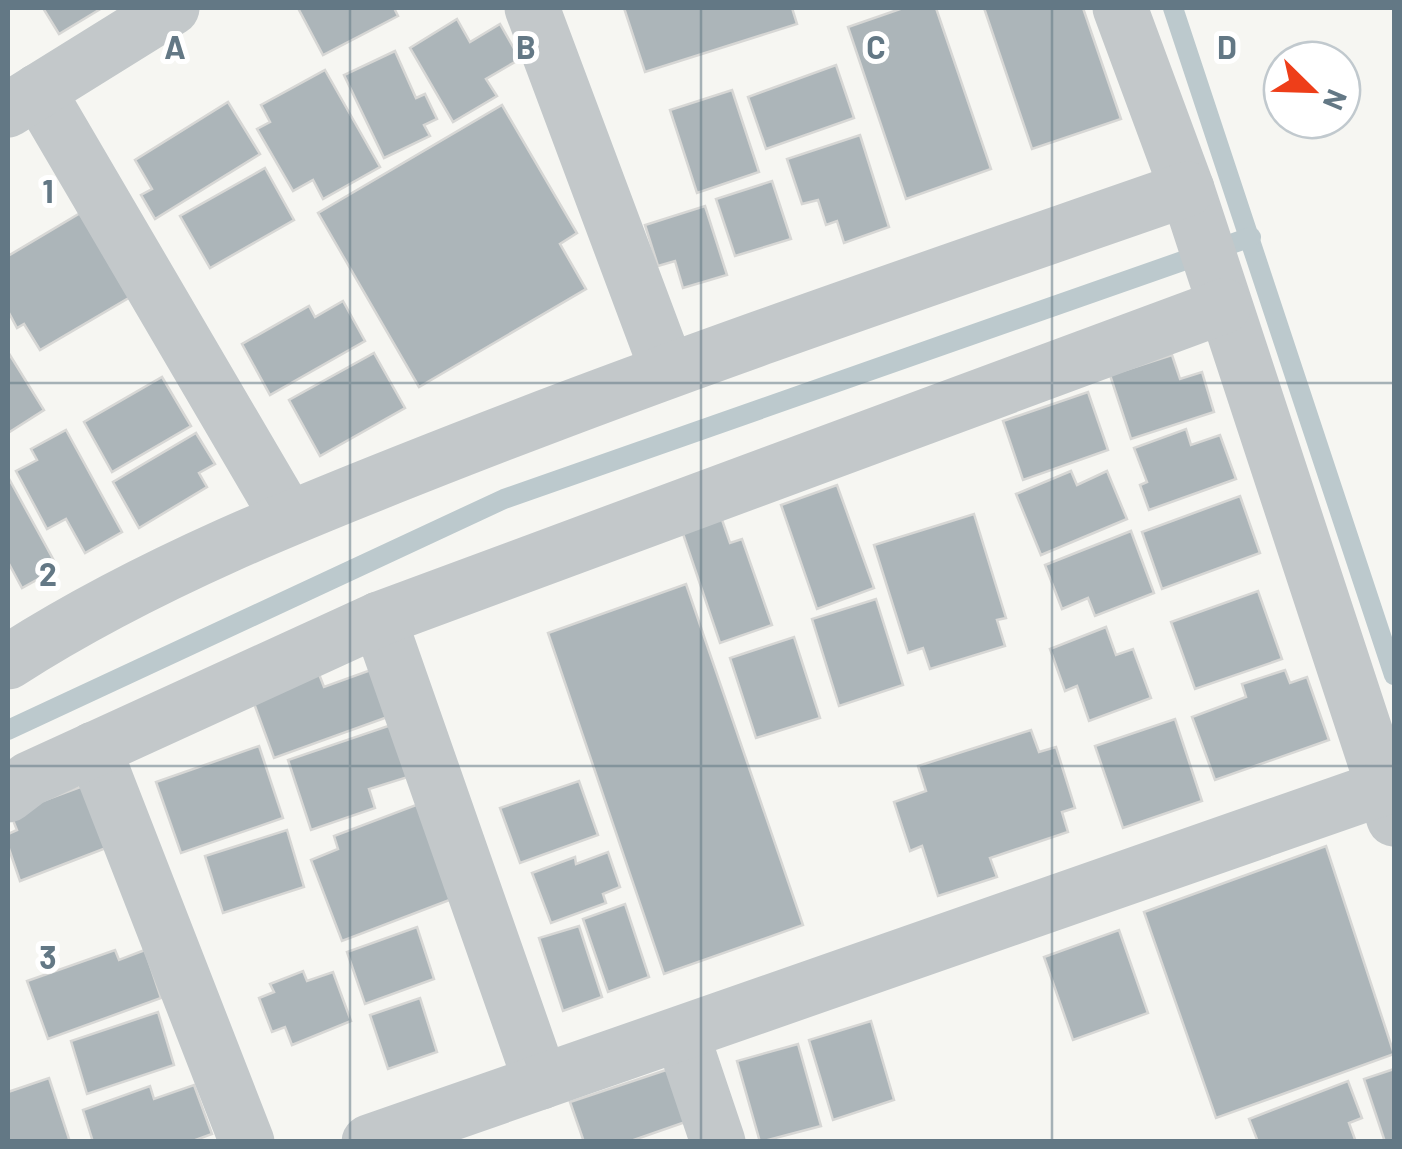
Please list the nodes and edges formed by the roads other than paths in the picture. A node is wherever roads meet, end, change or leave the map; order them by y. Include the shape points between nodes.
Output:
1 (172, 8) edge
2 (532, 8) edge
3 (1120, 8) edge
4 (23, 101) edge
5 (1187, 189) junction
6 (1224, 306) junction
7 (667, 369) junction
8 (288, 518) junction
9 (379, 619) junction
10 (8, 662) edge
11 (94, 749) junction
12 (8, 795) edge
13 (1389, 804) edge
14 (682, 1035) junction
15 (541, 1082) junction
16 (247, 1142) edge
17 (369, 1142) edge
18 (718, 1142) edge

1 - 4 street
2 - 7 street
3 - 5 street
4 - 8 street
5 - 6 street
5 - 7 street
6 - 9 street
6 - 13 street
7 - 8 street
8 - 10 street via 81,615
9 - 11 street
9 - 15 street
11 - 12 street
11 - 16 street
13 - 14 street
14 - 15 street
14 - 18 street
15 - 17 street

